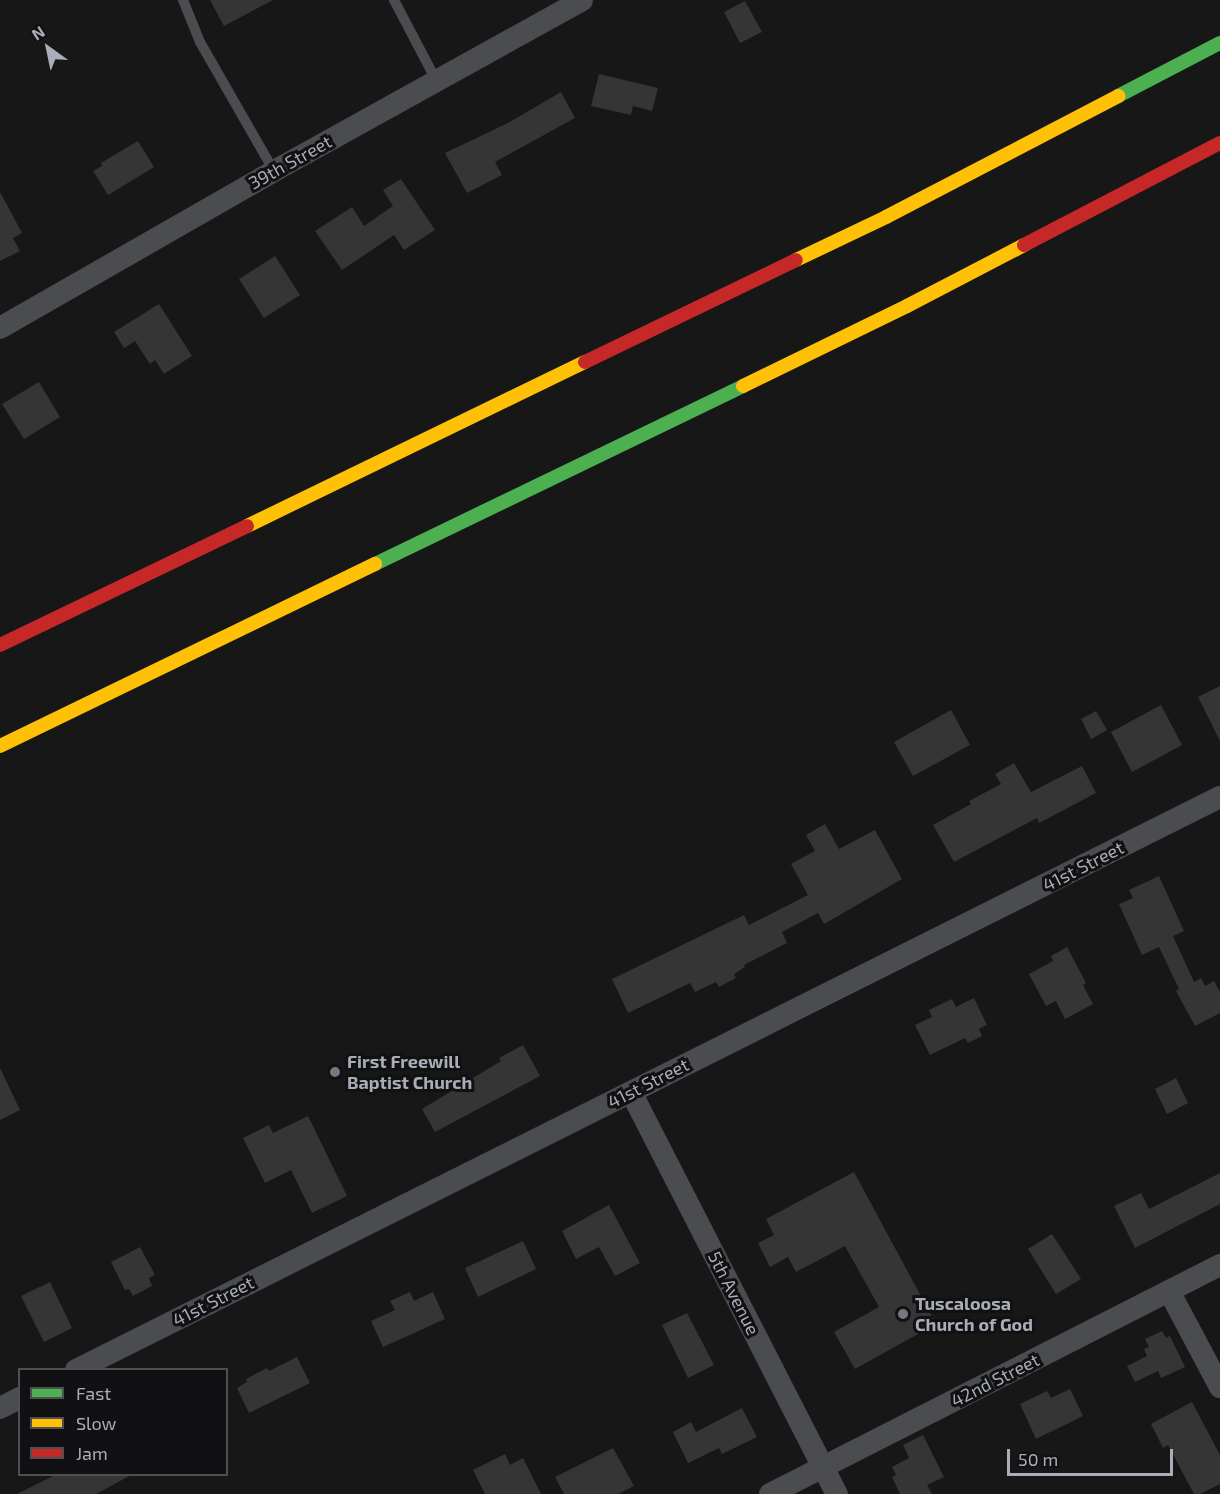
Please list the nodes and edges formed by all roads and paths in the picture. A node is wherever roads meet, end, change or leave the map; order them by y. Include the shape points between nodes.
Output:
1 (183, 0) edge
2 (394, 0) edge
3 (582, 0) edge
4 (1220, 44) edge
5 (436, 80) junction
6 (1220, 143) edge
7 (274, 171) junction
8 (0, 328) edge
9 (0, 645) edge
10 (0, 746) edge
11 (1220, 797) edge
12 (631, 1092) junction
13 (1220, 1265) edge
14 (1169, 1291) junction
15 (80, 1368) edge
16 (1220, 1387) edge
17 (18, 1399) edge
18 (0, 1408) edge
19 (823, 1468) junction
20 (770, 1494) edge
21 (837, 1494) edge

1 - 7 lane via 200,42
2 - 5 lane
3 - 5 street, 39th Street
4 - 9 highway via 886,217
5 - 7 street, 39th Street
6 - 10 highway via 907,306
7 - 8 street, 39th Street
11 - 12 street, 41st Street
12 - 15 street, 41st Street
12 - 19 street, 5th Avenue
13 - 14 street, 42nd Street
14 - 16 street
14 - 19 street, 42nd Street
17 - 18 street
19 - 20 street, 42nd Street
19 - 21 street, 5th Avenue

